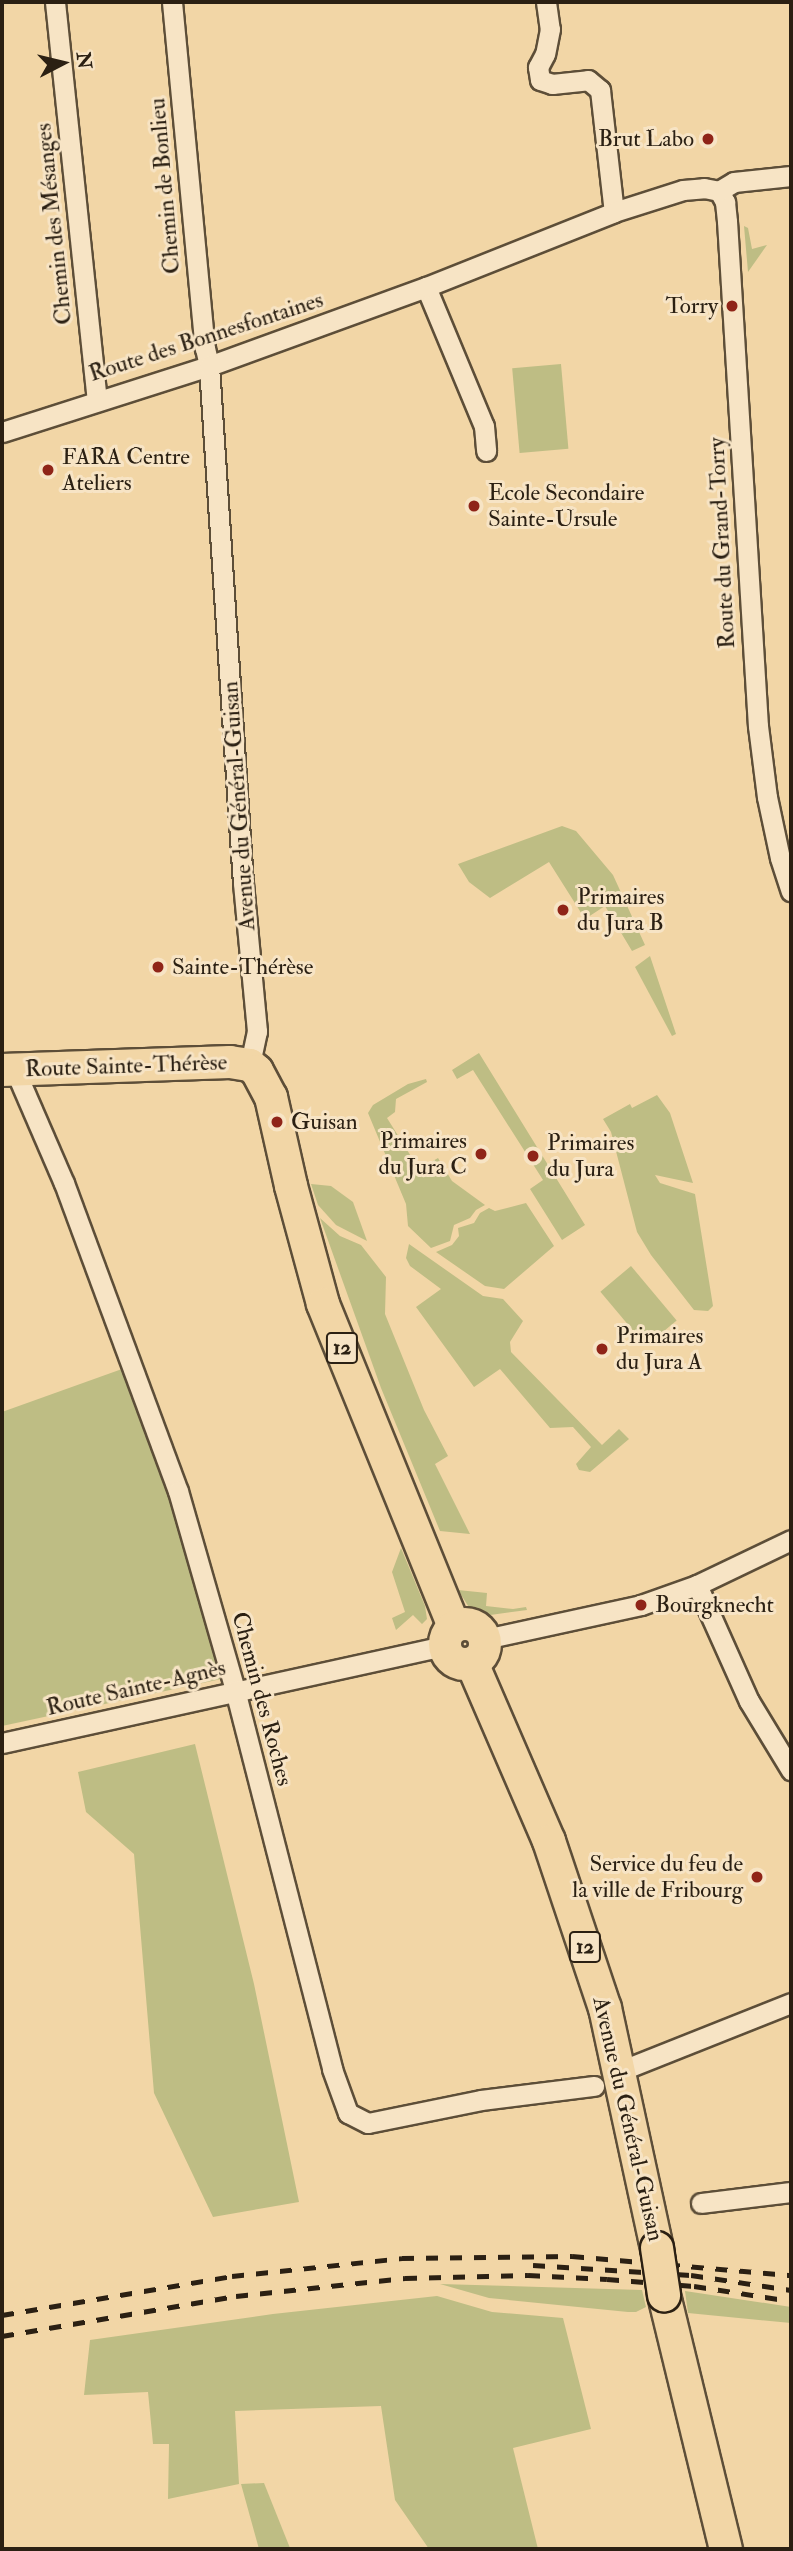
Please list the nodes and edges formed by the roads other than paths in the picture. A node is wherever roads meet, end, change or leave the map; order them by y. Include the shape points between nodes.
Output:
1 (55, 2) edge
2 (172, 2) edge
3 (546, 2) edge
4 (791, 176) edge
5 (719, 191) junction
6 (614, 212) junction
7 (426, 288) junction
8 (209, 366) junction
9 (97, 400) junction
10 (10, 429) edge
11 (486, 451) dead end
12 (791, 891) edge
13 (250, 1066) junction
14 (8, 1070) edge
15 (791, 1539) edge
16 (697, 1585) junction
17 (449, 1636) junction
18 (478, 1651) junction
19 (235, 1690) junction
20 (2, 1743) edge
21 (791, 1770) edge
22 (791, 2003) edge
23 (607, 2079) junction
24 (791, 2192) edge
25 (701, 2203) dead end
26 (726, 2549) edge

1 - 9 street, Chemin des Mésanges
2 - 8 street, Chemin de Bonlieu
3 - 6 street via 550,29 538,67 540,80 552,84 588,80 600,90
4 - 5 street, Route des Bonnesfontaines via 734,181
5 - 6 street, Route des Bonnesfontaines via 683,190
5 - 12 street, Route du Grand-Torry via 727,221 758,726 767,797
6 - 7 street, Route des Bonnesfontaines
7 - 8 street, Route des Bonnesfontaines
7 - 11 street via 484,426
8 - 9 street, Route des Bonnesfontaines
8 - 13 street, Avenue du Général-Guisan via 257,1031
9 - 10 street, Route des Bonnesfontaines
13 - 14 main road, Route Sainte-Thérèse via 230,1062
13 - 17 main road, 12 via 263,1078 271,1097 323,1304
14 - 19 street, Chemin des Roches via 64,1183 178,1491
15 - 16 street
16 - 18 street
16 - 21 street via 749,1701
17 - 18 main road via 453,1660 460,1664
17 - 19 street, Route Sainte-Agnès
18 - 23 main road, Avenue du Général-Guisan / 12 via 606,2008
19 - 20 street, Route Sainte-Agnès
19 - 23 street, Chemin des Roches via 332,2069 348,2113 368,2123
22 - 23 street, Chemin des Roches
23 - 26 main road, Avenue du Général-Guisan / 12, bridge via 657,2248 664,2295
24 - 25 street

